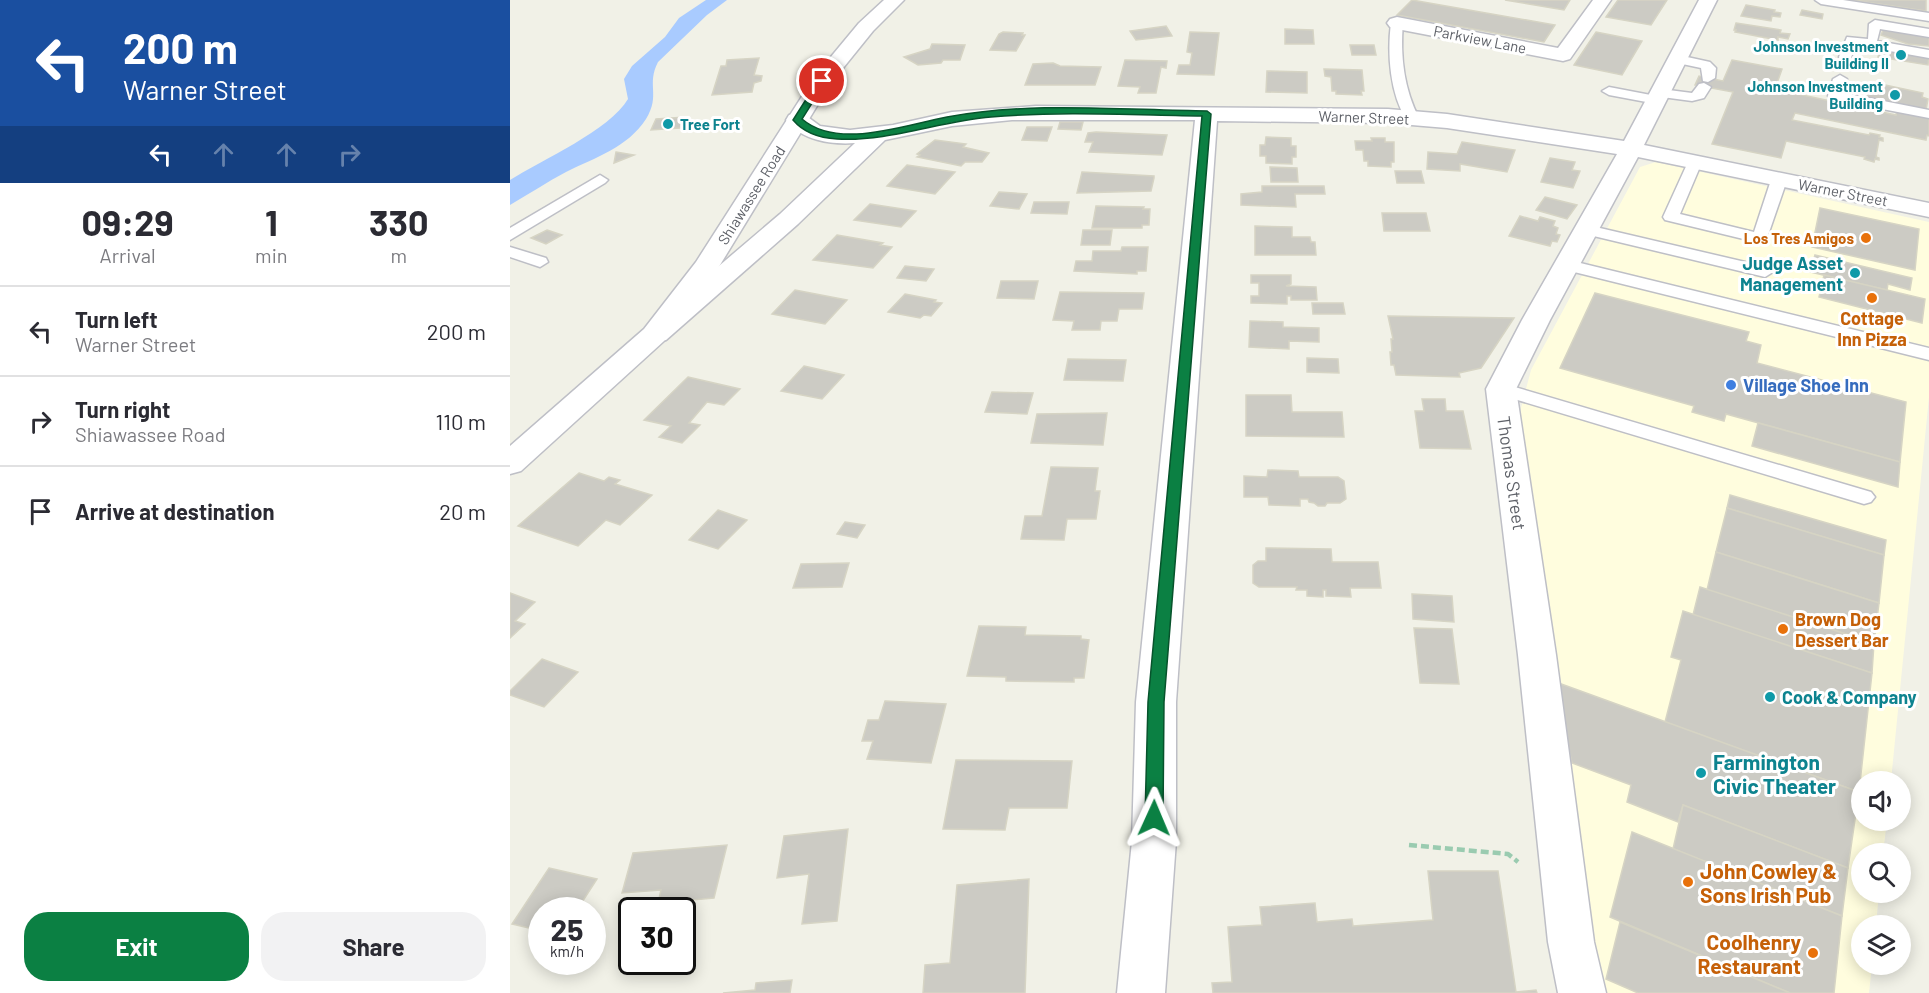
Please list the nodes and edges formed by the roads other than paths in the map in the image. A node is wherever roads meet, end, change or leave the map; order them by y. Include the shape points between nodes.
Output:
1 (895, 0) edge
2 (1602, 0) edge
3 (1708, 0) edge
4 (1821, 0) edge
5 (1929, 17) edge
6 (1397, 23) joint
7 (1929, 33) edge
8 (1873, 38) dead end
9 (1929, 54) edge
10 (1845, 57) dead end
11 (1678, 59) junction
12 (1840, 79) dead end
13 (1609, 91) dead end
14 (1659, 96) junction
15 (1207, 114) junction
16 (1929, 114) edge
17 (1412, 118) junction
18 (797, 120) junction
19 (878, 134) junction
20 (1631, 149) junction
21 (1695, 162) junction
22 (600, 180) dead end
23 (1779, 180) junction
24 (1929, 210) edge
25 (1587, 230) junction
26 (510, 235) edge
27 (510, 252) edge
28 (540, 262) dead end
29 (1568, 265) junction
30 (1765, 272) dead end
31 (654, 335) junction
32 (1929, 354) edge
33 (1501, 389) junction
34 (510, 464) edge
35 (1864, 497) dead end
36 (1141, 993) edge
37 (1582, 993) edge

1 - 18 street, Shiawassee Road via 866,27 829,72
2 - 6 street, Parkview Lane via 1563,55
3 - 11 street
4 - 5 lane
6 - 17 lane via 1402,92
7 - 8 lane via 1875,24
9 - 10 lane via 1851,40
11 - 14 street
11 - 14 lane via 1709,68 1706,82 1699,95
12 - 16 lane via 1835,96
13 - 14 lane
14 - 20 street
15 - 17 street, Warner Street
15 - 19 street, Warner Street via 991,114
15 - 36 street via 1156,702 1154,841
17 - 20 street, Warner Street
18 - 19 street, Warner Street via 820,135
18 - 31 street, Shiawassee Road via 707,265
19 - 31 street, Shiawassee Road via 789,219
20 - 21 street, Warner Street
20 - 25 street
21 - 23 street, Warner Street
21 - 23 lane via 1671,217 1760,238
22 - 26 lane
23 - 24 street, Warner Street
25 - 29 street
25 - 30 lane
27 - 28 lane
29 - 32 lane
29 - 33 street
31 - 34 street, Shiawassee Road
33 - 35 lane
33 - 37 street, Thomas Street via 1571,942

